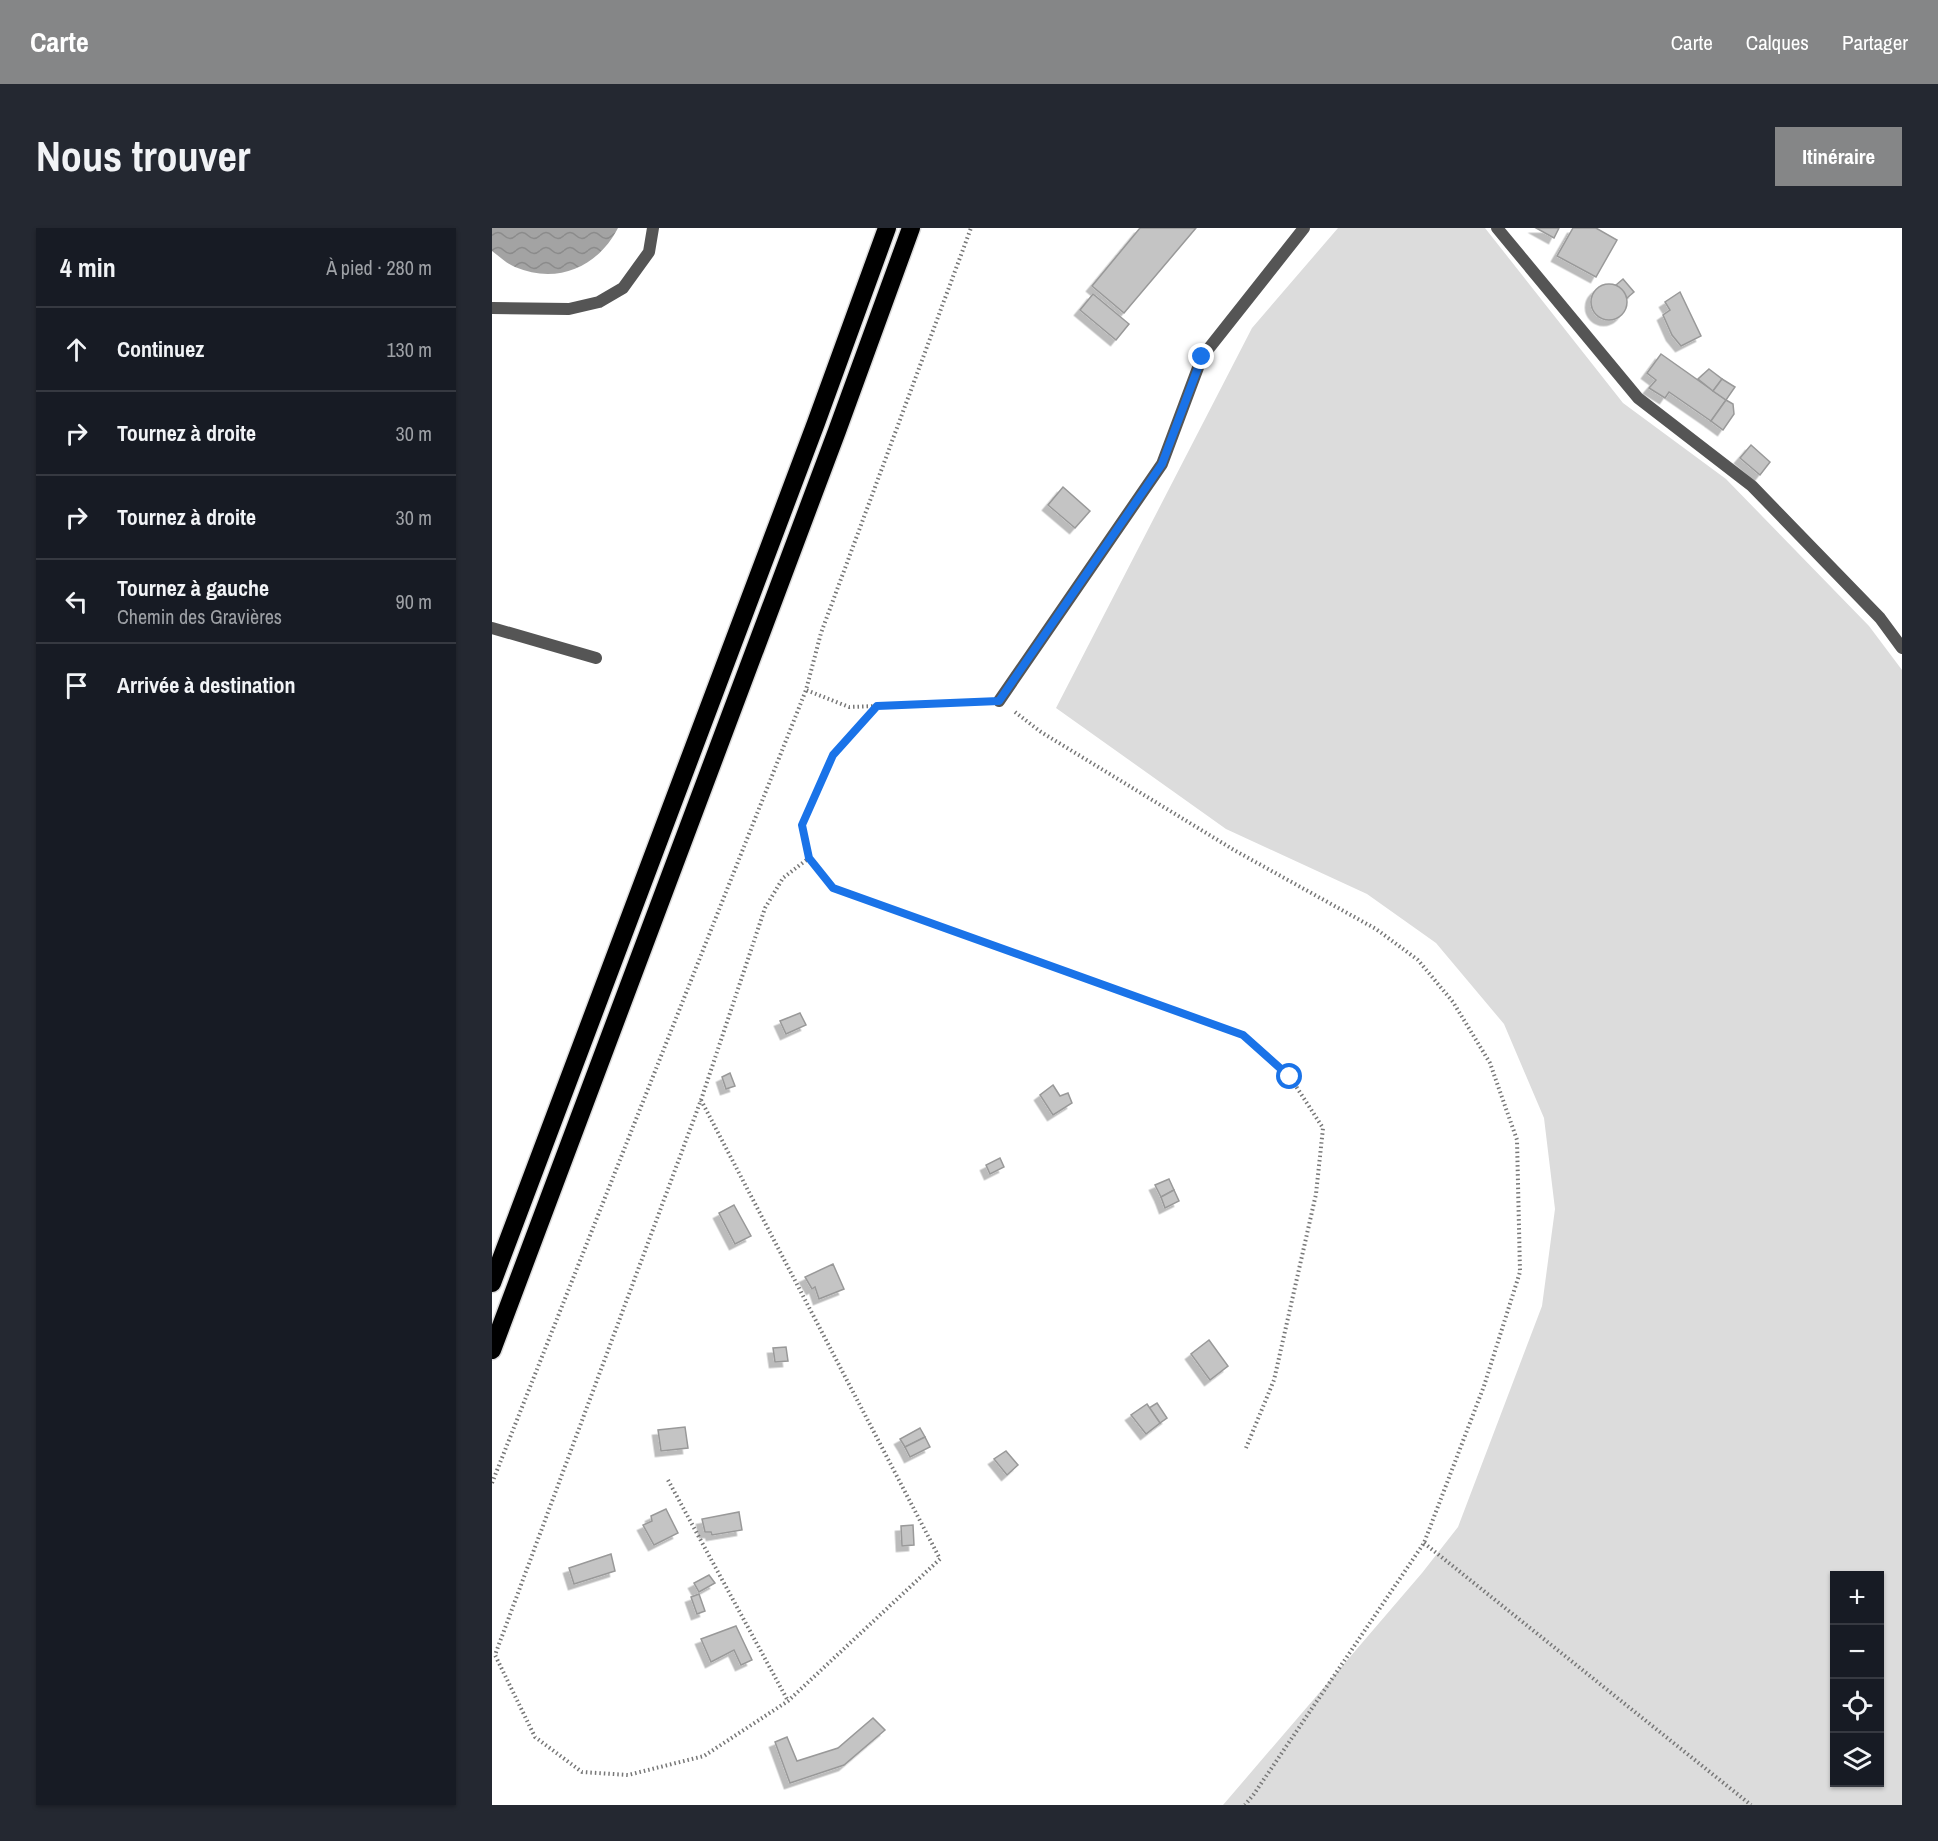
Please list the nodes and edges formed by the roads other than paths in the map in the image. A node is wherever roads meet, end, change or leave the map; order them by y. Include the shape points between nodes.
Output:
1 (653, 228) edge
2 (887, 228) edge
3 (911, 228) edge
4 (1304, 228) edge
5 (1497, 228) edge
6 (492, 308) edge
7 (492, 628) edge
8 (1902, 648) edge
9 (596, 658) dead end
10 (999, 701) road end
11 (492, 1283) edge
12 (492, 1350) edge

1 - 6 street via 649,252 623,288 599,302 568,309
2 - 11 highway
3 - 12 highway
4 - 10 street via 1202,357 1162,464
5 - 8 street via 1638,398 1752,486 1880,618
7 - 9 street

